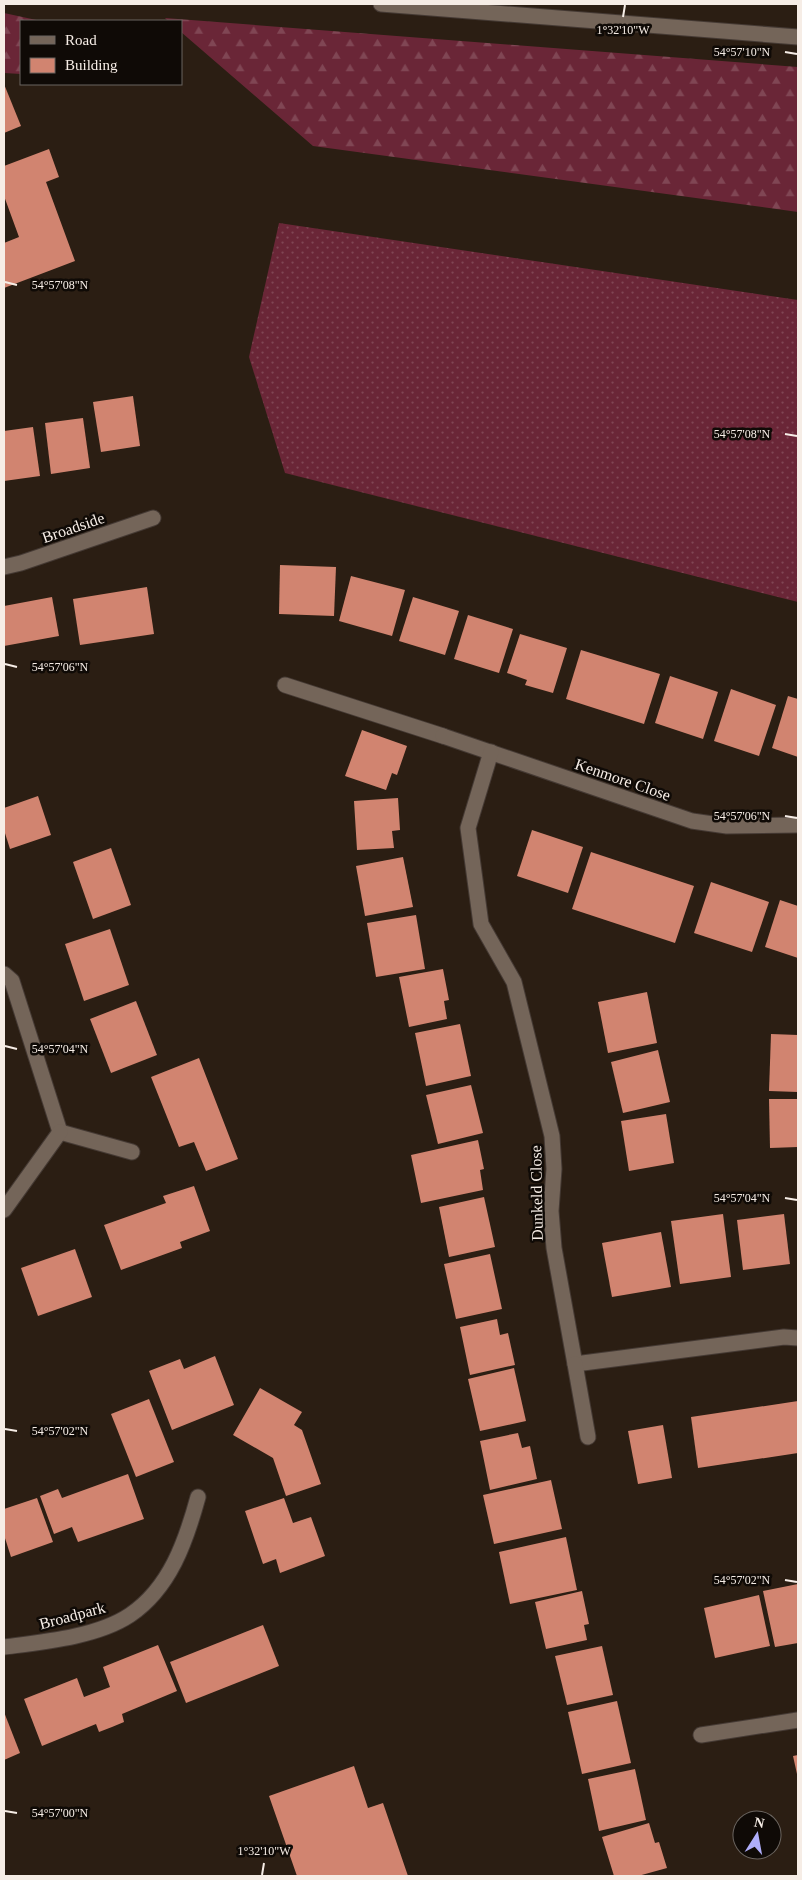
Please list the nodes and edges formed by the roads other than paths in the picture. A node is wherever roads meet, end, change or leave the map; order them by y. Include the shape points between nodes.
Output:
1 (381, 4) edge
2 (798, 38) edge
3 (153, 518) dead end
4 (4, 567) edge
5 (285, 685) dead end
6 (491, 752) junction
7 (798, 825) edge
8 (4, 974) edge
9 (60, 1132) junction
10 (132, 1152) dead end
11 (4, 1210) edge
12 (798, 1338) edge
13 (575, 1364) junction
14 (588, 1437) dead end
15 (198, 1497) dead end
16 (4, 1647) edge
17 (798, 1720) edge
18 (701, 1735) dead end

1 - 2 street
3 - 4 street, Broadside
5 - 6 street, Kenmore Close
6 - 7 street, Kenmore Close via 692,821 727,826
6 - 13 street, Dunkeld Close via 468,828 481,924 514,982 552,1136 552,1220
8 - 9 street via 12,981
9 - 10 street
9 - 11 street
12 - 13 street via 784,1337
13 - 14 street, Dunkeld Close
15 - 16 street, Broadpark via 176,1561 156,1590 130,1615 96,1630
17 - 18 street

